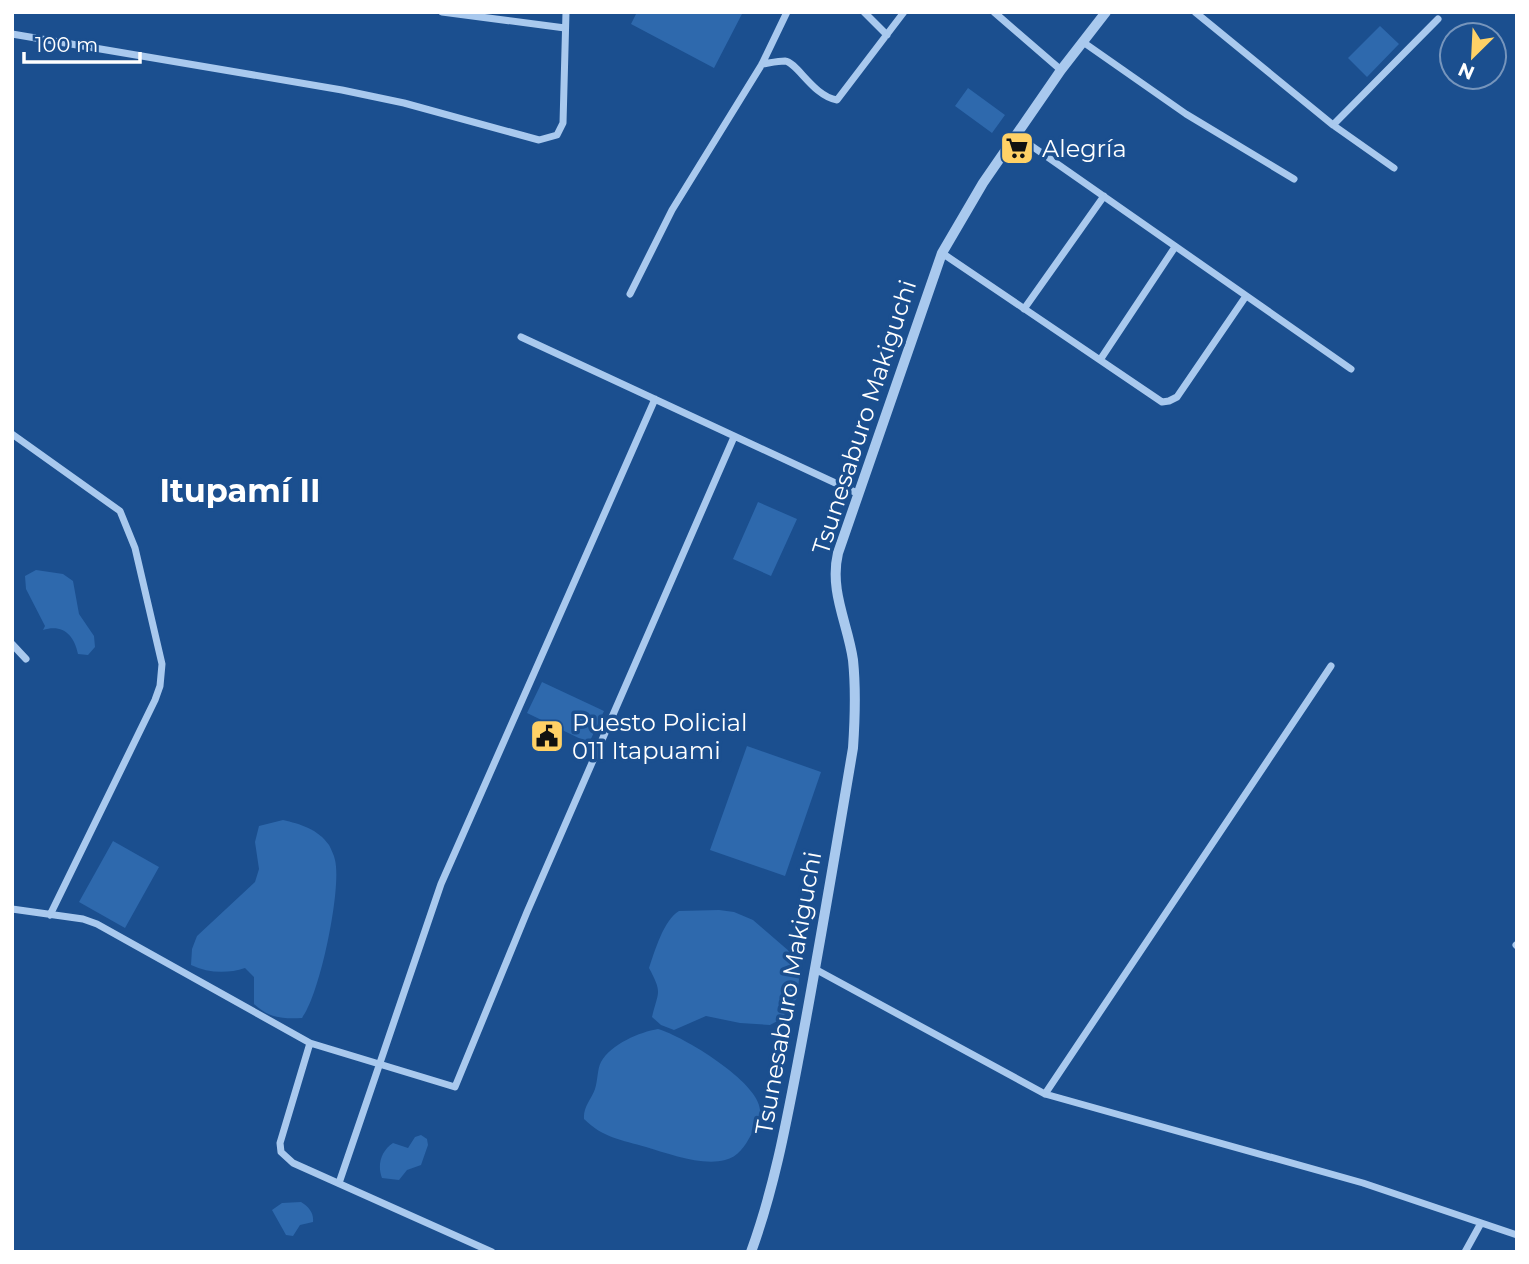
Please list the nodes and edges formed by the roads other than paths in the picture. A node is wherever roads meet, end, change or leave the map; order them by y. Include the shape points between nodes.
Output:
1 (442, 12) edge
2 (566, 12) edge
3 (787, 12) edge
4 (864, 12) edge
5 (904, 12) edge
6 (994, 12) edge
7 (1106, 12) edge
8 (1195, 12) edge
9 (1438, 19) dead end
10 (565, 28) junction
11 (12, 34) edge
12 (887, 35) junction
13 (1083, 42) junction
14 (762, 64) junction
15 (1061, 70) junction
16 (1333, 125) junction
17 (1016, 135) junction
18 (1394, 168) dead end
19 (1294, 179) dead end
20 (1104, 196) junction
21 (1175, 247) junction
22 (942, 253) junction
23 (630, 294) dead end
24 (1246, 296) junction
25 (1024, 309) junction
26 (521, 337) dead end
27 (1100, 360) junction
28 (1351, 369) dead end
29 (654, 398) junction
30 (12, 434) edge
31 (734, 437) junction
32 (859, 494) junction
33 (12, 644) edge
34 (26, 659) dead end
35 (1331, 666) dead end
36 (12, 909) edge
37 (50, 915) junction
38 (816, 969) junction
39 (310, 1043) junction
40 (381, 1064) junction
41 (1045, 1094) junction
42 (339, 1183) junction
43 (1481, 1223) junction
44 (1516, 1235) edge
45 (492, 1252) edge
46 (751, 1252) edge
47 (1465, 1252) edge

1 - 10 street
2 - 10 street
3 - 14 street
4 - 12 street
5 - 12 street
6 - 15 street
7 - 13 street, Tsunesaburo Makiguchi
8 - 16 street
9 - 16 street
10 - 11 street via 563,123 557,135 539,140 404,103
12 - 14 street via 837,100 813,87 791,63
13 - 15 street, Tsunesaburo Makiguchi
13 - 19 street via 1186,114
14 - 23 street via 672,210
15 - 17 street, Tsunesaburo Makiguchi
16 - 18 street
17 - 20 street
17 - 22 street, Tsunesaburo Makiguchi
20 - 21 street
20 - 25 street
21 - 24 street
21 - 27 street
22 - 25 street
22 - 32 street, Tsunesaburo Makiguchi
24 - 27 street via 1177,397 1169,401 1157,399
24 - 28 street
25 - 27 street
26 - 29 street
29 - 31 street
29 - 40 street via 441,884
30 - 37 street via 120,511 135,548 162,664 155,700
31 - 32 street
31 - 40 street via 455,1087
32 - 38 street, Tsunesaburo Makiguchi via 835,572 853,660 853,748
33 - 34 street
35 - 41 street
36 - 37 street
37 - 39 street via 97,925
38 - 41 street
38 - 46 street, Tsunesaburo Makiguchi via 777,1165
39 - 40 street
39 - 42 street via 281,1152 293,1163
40 - 42 street
41 - 43 street via 1363,1183
42 - 45 street
43 - 44 street
43 - 47 street

